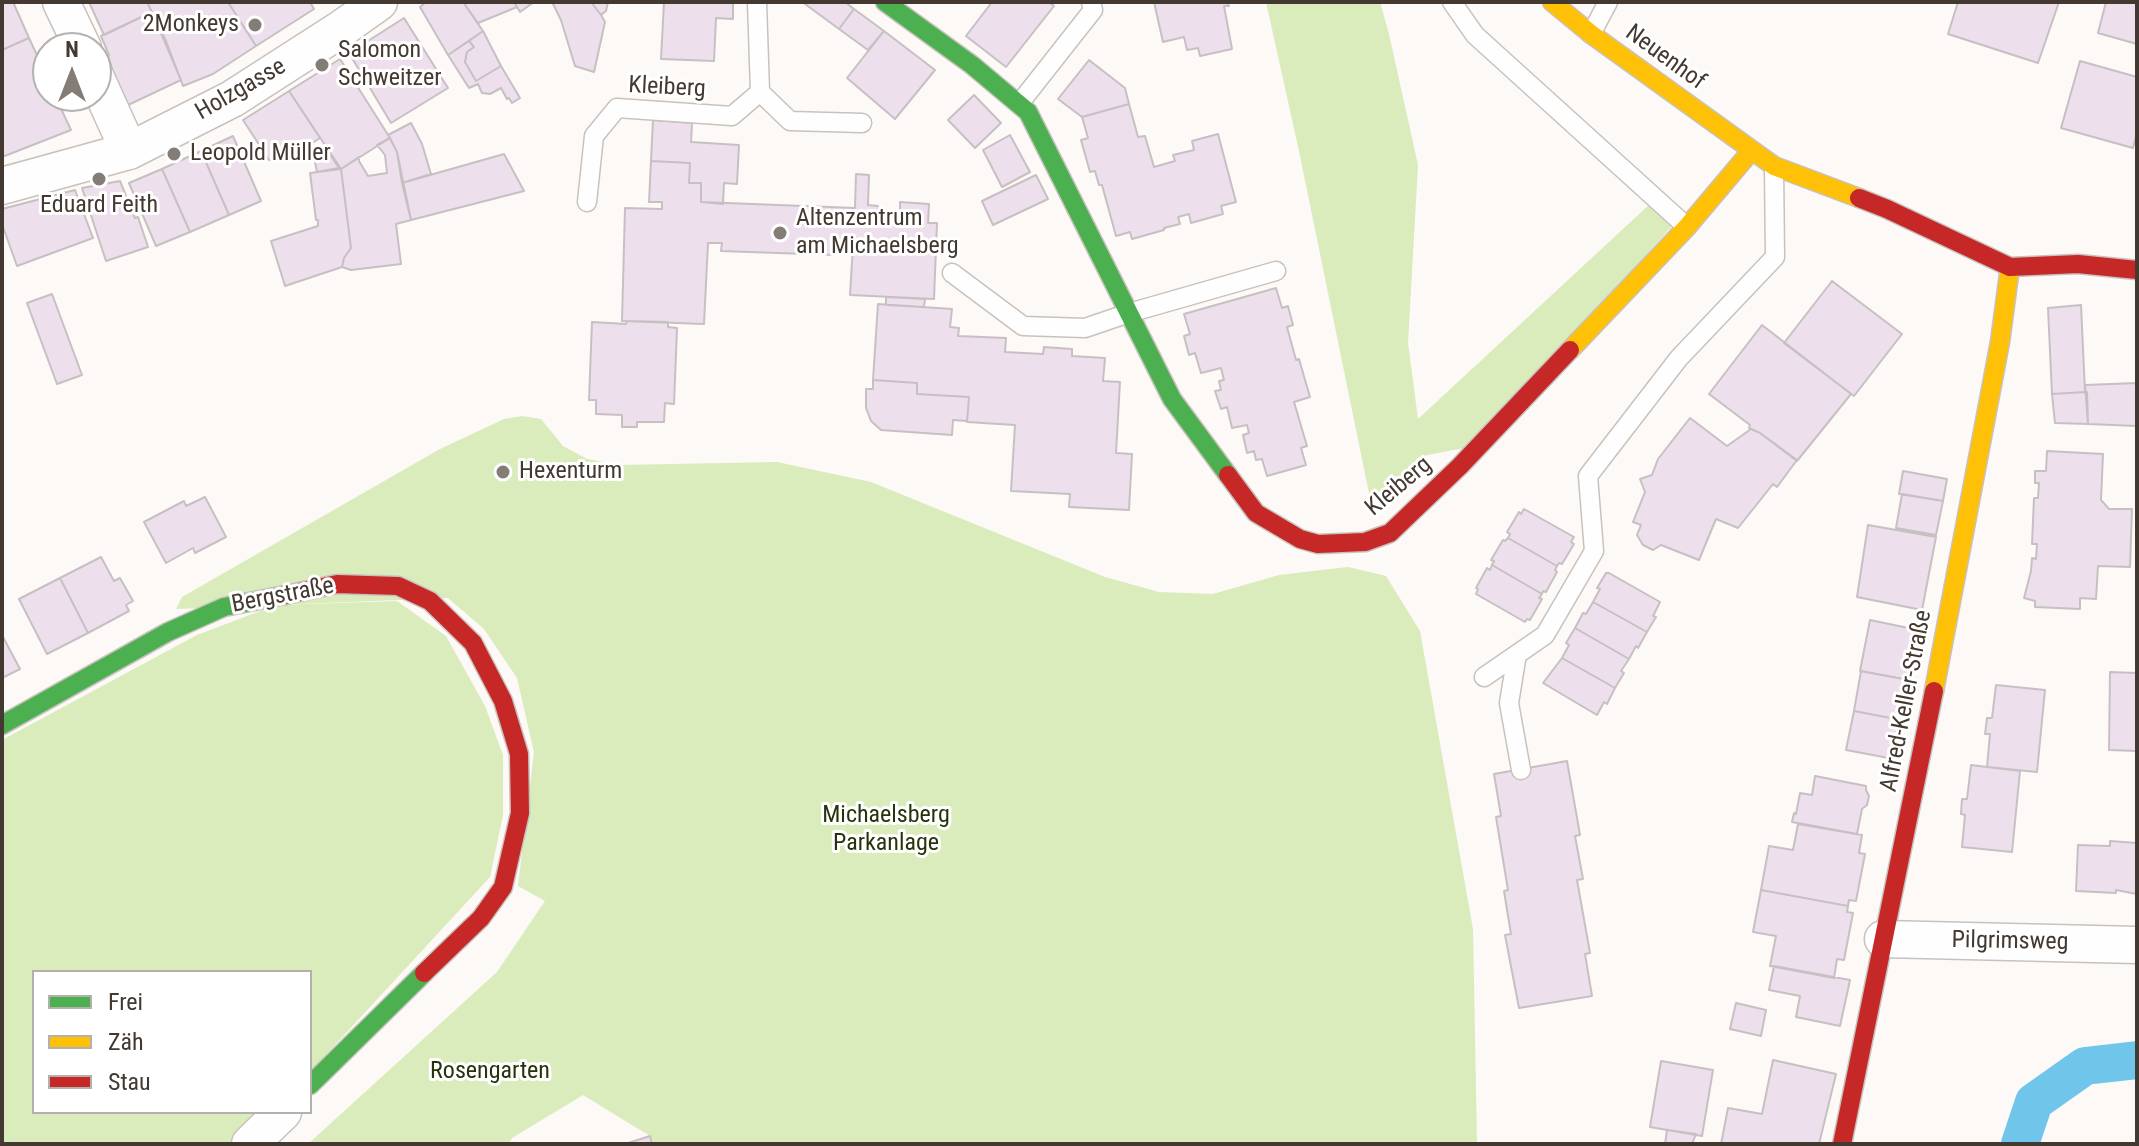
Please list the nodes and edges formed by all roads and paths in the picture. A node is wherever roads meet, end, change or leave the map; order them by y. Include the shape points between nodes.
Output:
1 (61, 2) edge
2 (379, 2) edge
3 (757, 2) edge
4 (885, 2) edge
5 (1091, 2) edge
6 (1452, 2) edge
7 (1552, 2) edge
8 (1608, 2) edge
9 (75, 32) edge
10 (1591, 34) junction
11 (760, 92) junction
12 (1019, 104) junction
13 (111, 112) edge
14 (862, 123) dead end
15 (1752, 150) junction
16 (129, 151) junction
17 (1774, 166) junction
18 (2, 186) edge
19 (587, 202) dead end
20 (1687, 227) junction
21 (2134, 266) edge
22 (2010, 267) junction
23 (1276, 271) dead end
24 (952, 273) dead end
25 (1129, 313) junction
26 (1517, 654) junction
27 (1484, 677) dead end
28 (2, 725) edge
29 (1521, 770) dead end
30 (1883, 939) junction
31 (2137, 945) edge
32 (312, 1083) edge
33 (281, 1114) edge
34 (250, 1144) edge
35 (1842, 1144) edge

1 - 9 street
2 - 16 street, Holzgasse via 232,99
3 - 11 lane
4 - 12 street, Kleiberg
5 - 12 lane via 1093,10
6 - 20 lane via 1475,35
7 - 10 street, Neuenhof
8 - 10 lane
10 - 15 street, Neuenhof
11 - 14 lane via 790,121
11 - 19 lane, Kleiberg via 732,116 617,108 594,136
12 - 25 street, Kleiberg via 1028,112
13 - 16 street
15 - 17 street
15 - 20 street, Kleiberg
16 - 18 street, Holzgasse
17 - 22 street via 1887,209
17 - 26 lane via 1775,257 1679,358 1588,476 1594,551 1545,635
20 - 25 street, Kleiberg via 1460,466 1390,533 1365,542 1318,544 1256,513 1172,399
21 - 22 street
22 - 30 street, Alfred-Keller-Straße via 1960,556
23 - 25 lane
24 - 25 lane via 1023,326 1085,328
26 - 27 lane
26 - 29 lane via 1509,703
28 - 32 street, Bergstraße via 168,632 224,607 337,584 398,586 430,601 473,643 503,701 519,754 520,813 503,887 481,918
30 - 31 street, Pilgrimsweg
30 - 35 street, Alfred-Keller-Straße
33 - 34 street

